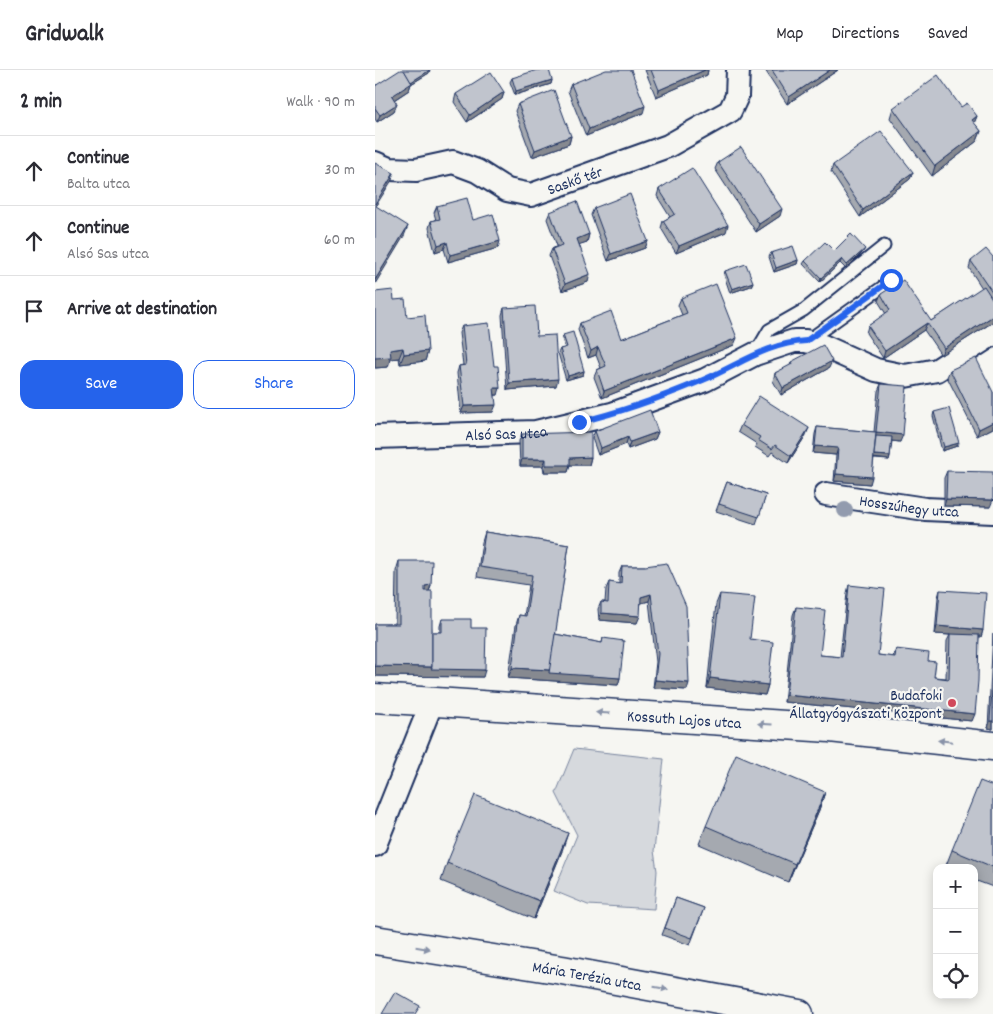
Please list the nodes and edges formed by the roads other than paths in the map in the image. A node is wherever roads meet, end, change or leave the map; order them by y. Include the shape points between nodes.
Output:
1 (738, 70) edge
2 (375, 163) edge
3 (884, 246) dead end
4 (891, 280) dead end
5 (993, 334) edge
6 (806, 341) junction
7 (755, 354) junction
8 (375, 437) edge
9 (826, 494) dead end
10 (993, 512) edge
11 (375, 698) edge
12 (431, 702) junction
13 (993, 746) edge
14 (375, 845) edge
15 (375, 940) edge
16 (799, 1014) edge

1 - 2 street, Saskő tér via 737,96 730,111 668,146 531,195 507,190 477,171 453,162 416,170 389,169
3 - 7 lane via 803,310 769,330
4 - 6 lane
5 - 6 street via 937,370 905,376 876,370
6 - 7 street, Alsó Sas utca
7 - 8 street, Alsó Sas utca via 705,380 612,414 536,432
9 - 10 street, Hosszúhegy utca via 925,509
11 - 12 main road, Kossuth Lajos utca
13 -> 12 main road, Kossuth Lajos utca via 830,728
12 - 14 street
15 -> 16 main road, Mária Terézia utca via 562,970

